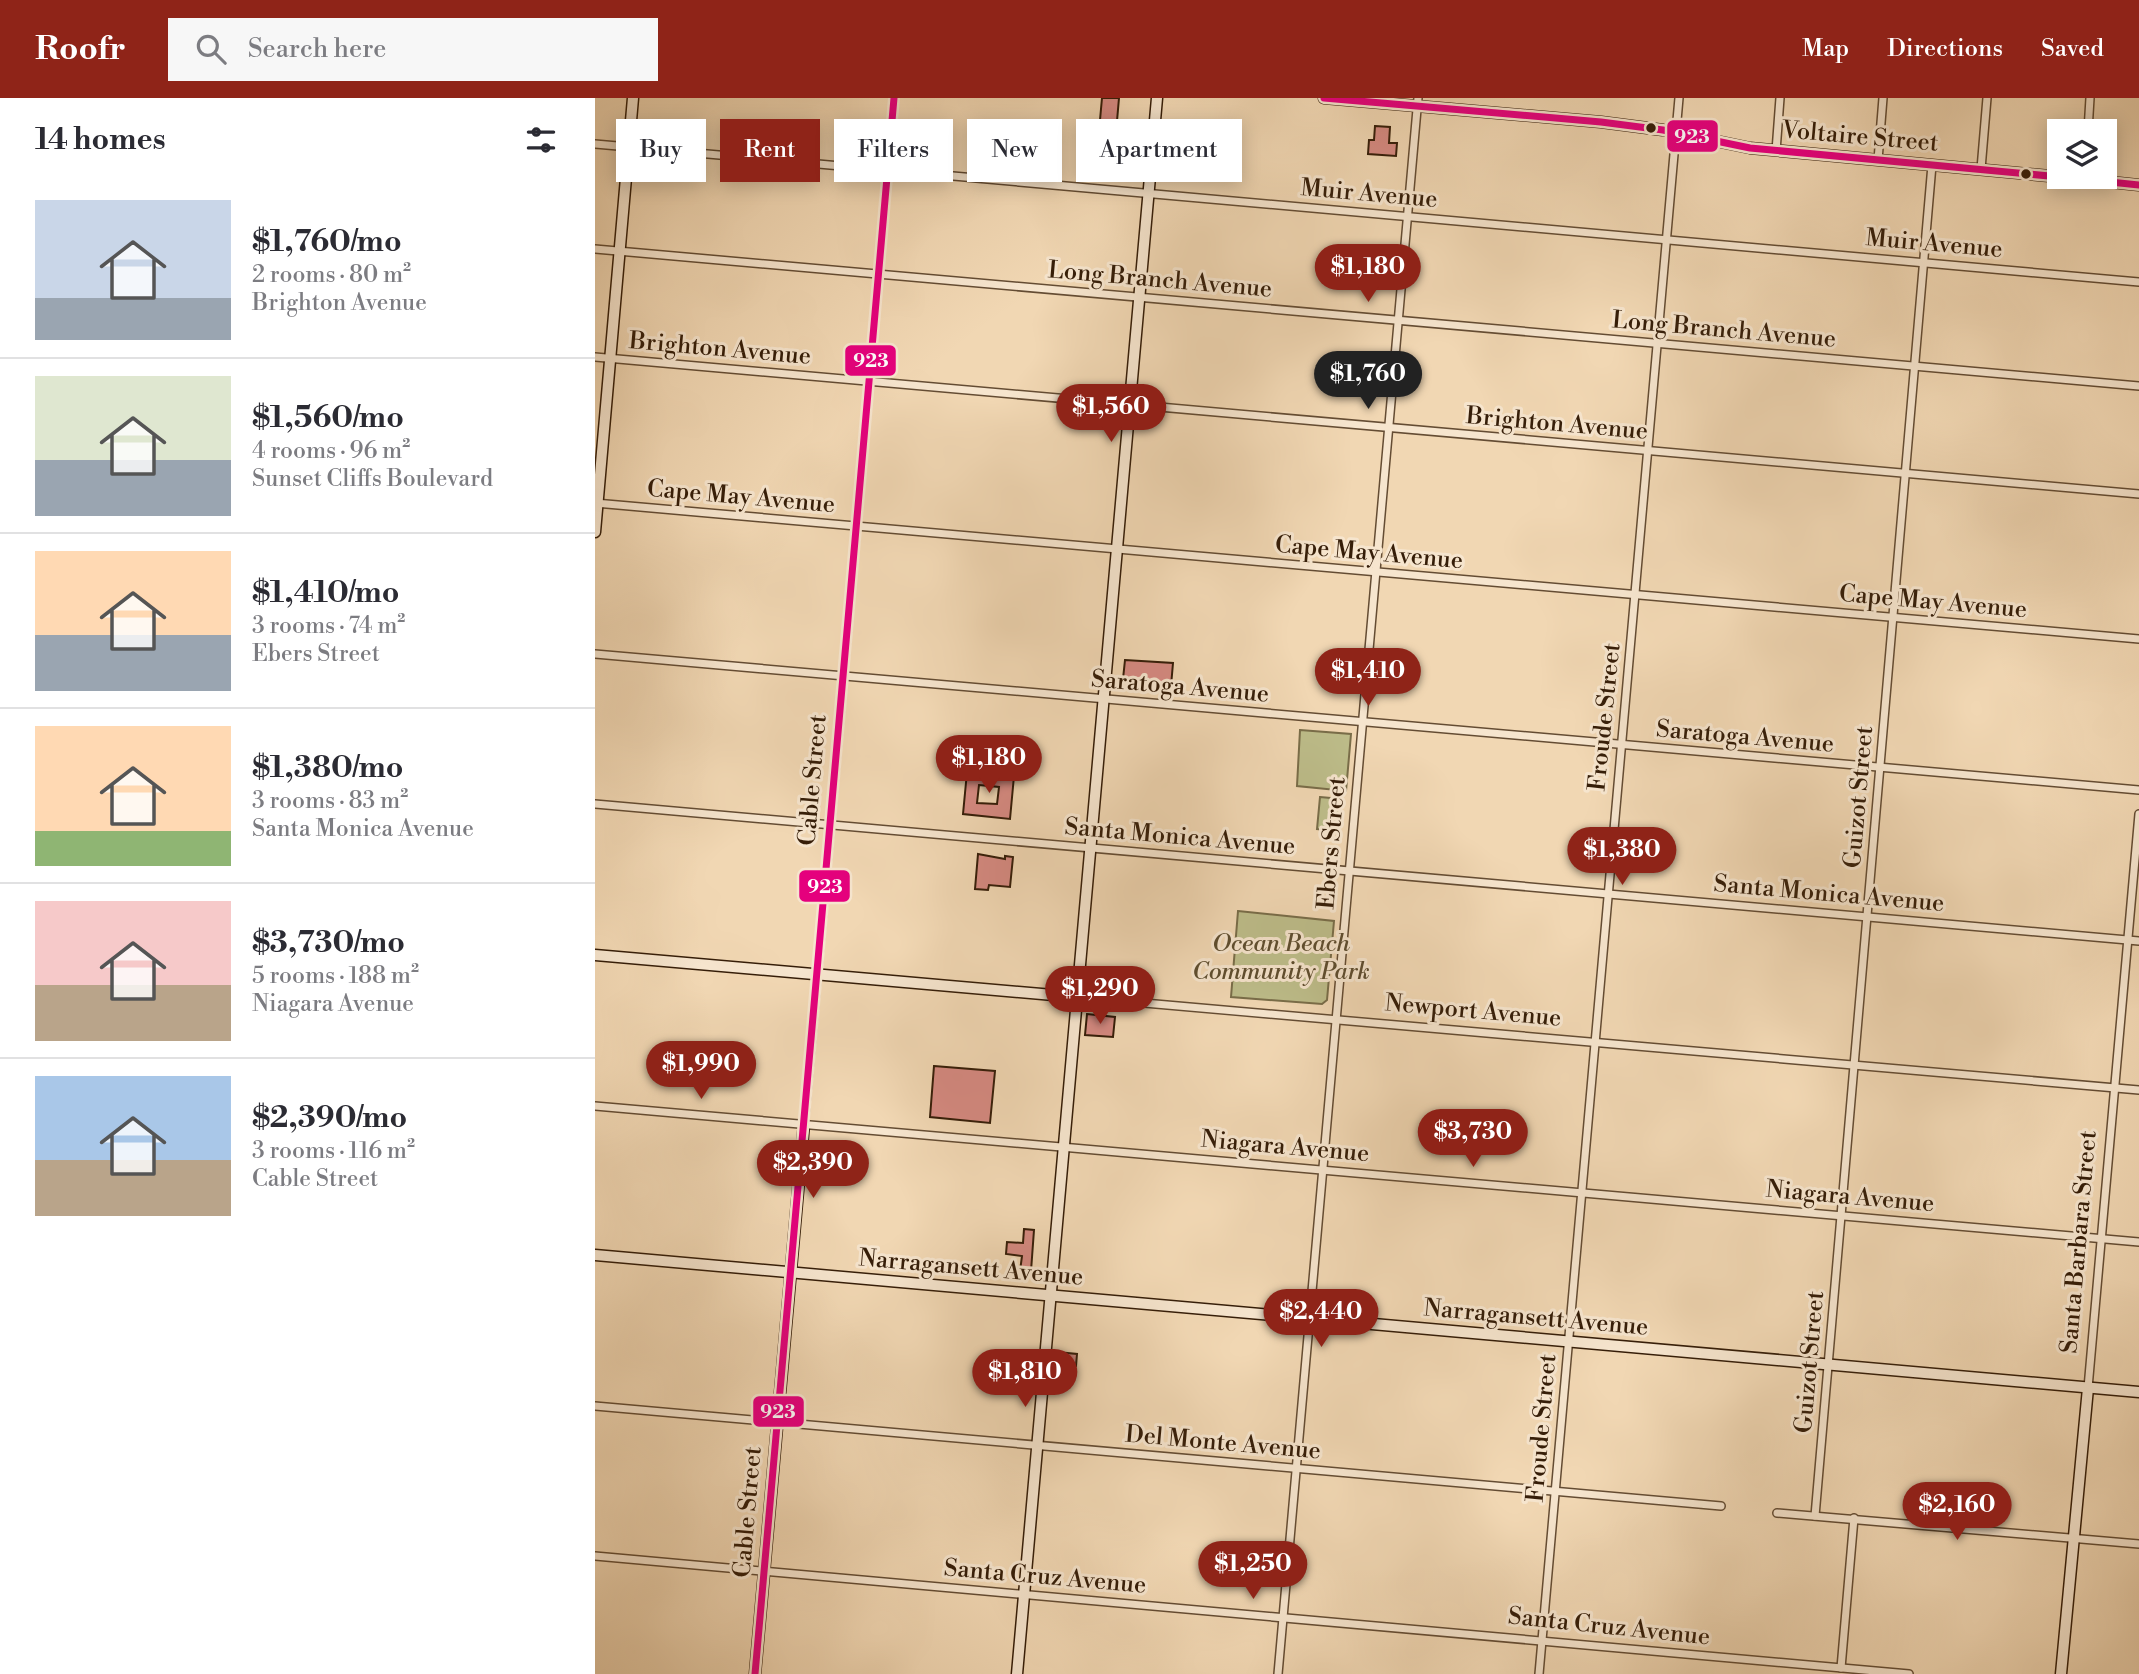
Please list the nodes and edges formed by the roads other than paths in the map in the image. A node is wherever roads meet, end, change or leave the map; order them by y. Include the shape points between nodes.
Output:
1 (633, 98) edge
2 (894, 98) edge
3 (1157, 98) edge
4 (1324, 98) edge
5 (1679, 98) edge
6 (1780, 98) edge
7 (1883, 98) edge
8 (1987, 98) edge
9 (2090, 98) edge
10 (1418, 102) edge
11 (631, 119) edge
12 (892, 119) edge
13 (2089, 119) edge
14 (1676, 132) junction
15 (595, 144) edge
16 (616, 146) edge
17 (1776, 150) junction
18 (706, 154) edge
19 (1878, 160) junction
20 (834, 165) edge
21 (1932, 165) junction
22 (1981, 169) junction
23 (953, 176) edge
24 (2047, 176) edge
25 (626, 182) edge
26 (887, 182) edge
27 (2117, 182) edge
28 (2139, 185) edge
29 (1148, 194) junction
30 (1408, 216) junction
31 (1667, 239) junction
32 (595, 249) edge
33 (620, 251) junction
34 (1923, 262) junction
35 (879, 275) junction
36 (2139, 282) edge
37 (1139, 298) junction
38 (1398, 320) junction
39 (1658, 344) junction
40 (595, 357) edge
41 (610, 358) junction
42 (1915, 366) junction
43 (869, 381) junction
44 (2139, 386) edge
45 (1129, 404) junction
46 (1388, 427) junction
47 (1649, 452) junction
48 (1907, 472) junction
49 (2139, 494) edge
50 (596, 503) edge
51 (857, 527) junction
52 (595, 532) edge
53 (1117, 549) junction
54 (1377, 573) junction
55 (1636, 596) junction
56 (1895, 618) junction
57 (2139, 639) edge
58 (595, 654) edge
59 (843, 676) junction
60 (1103, 699) junction
61 (1362, 721) junction
62 (1621, 746) junction
63 (1881, 768) junction
64 (2139, 790) edge
65 (595, 804) edge
66 (2139, 814) edge
67 (830, 825) junction
68 (1090, 848) junction
69 (1349, 871) junction
70 (1608, 894) junction
71 (1868, 917) junction
72 (2128, 940) junction
73 (2139, 941) edge
74 (595, 955) edge
75 (818, 974) junction
76 (1076, 997) junction
77 (1336, 1021) junction
78 (1596, 1043) junction
79 (1854, 1067) junction
80 (2114, 1088) junction
81 (2139, 1090) edge
82 (595, 1106) edge
83 (804, 1124) junction
84 (1063, 1147) junction
85 (1322, 1170) junction
86 (1583, 1192) junction
87 (1841, 1216) junction
88 (2101, 1238) junction
89 (2139, 1242) edge
90 (595, 1255) edge
91 (791, 1273) junction
92 (1050, 1297) junction
93 (1309, 1319) junction
94 (1569, 1342) junction
95 (1829, 1364) junction
96 (2088, 1388) junction
97 (2139, 1392) edge
98 (595, 1406) edge
99 (777, 1422) junction
100 (1037, 1446) junction
101 (1297, 1469) junction
102 (1556, 1492) junction
103 (1721, 1506) dead end
104 (1777, 1513) dead end
105 (1815, 1516) junction
106 (1854, 1518) junction
107 (2074, 1538) junction
108 (2139, 1544) edge
109 (595, 1556) edge
110 (765, 1572) junction
111 (1024, 1595) junction
112 (1284, 1618) junction
113 (1543, 1639) junction
114 (1841, 1668) junction
115 (1798, 1670) edge
116 (755, 1674) edge
117 (1017, 1674) edge
118 (1278, 1674) edge
119 (1539, 1674) edge
120 (1909, 1674) edge
121 (2061, 1674) edge

1 - 11 street
2 - 12 street, Cable Street
3 - 29 street
4 - 10 street, Voltaire Street
5 - 14 street, Froude Street
6 - 17 street
7 - 19 street
8 - 22 street
9 - 13 street
10 - 14 street, Voltaire Street
10 - 30 street, Ebers Street
14 - 17 street, Voltaire Street
14 - 31 street, Froude Street
15 - 16 street, Muir Avenue
17 - 19 street, Voltaire Street
18 - 20 street, Muir Avenue
19 - 21 street, Voltaire Street
21 - 22 street, Voltaire Street
21 - 34 street, Guizot Street
22 - 24 street, Voltaire Street
23 - 29 street, Muir Avenue
25 - 33 street
26 - 35 street, Cable Street
27 - 28 street, Voltaire Street
29 - 30 street, Muir Avenue
29 - 37 street
30 - 31 street, Muir Avenue
30 - 38 street, Ebers Street
31 - 34 street, Muir Avenue
31 - 39 street, Froude Street
32 - 33 street, Long Branch Avenue
33 - 35 street, Long Branch Avenue
33 - 41 street
34 - 36 street, Muir Avenue
34 - 42 street, Guizot Street
35 - 37 street, Long Branch Avenue
35 - 43 street, Cable Street
37 - 38 street, Long Branch Avenue
37 - 45 street
38 - 39 street, Long Branch Avenue
38 - 46 street, Ebers Street
39 - 42 street, Long Branch Avenue
39 - 47 street, Froude Street
40 - 41 street, Brighton Avenue
41 - 43 street, Brighton Avenue
41 - 50 street
42 - 44 street, Long Branch Avenue
42 - 48 street, Guizot Street
43 - 45 street, Brighton Avenue
43 - 51 street, Cable Street
45 - 46 street, Brighton Avenue
45 - 53 street
46 - 47 street, Brighton Avenue
46 - 54 street, Ebers Street
47 - 48 street, Brighton Avenue
47 - 55 street, Froude Street
48 - 49 street, Brighton Avenue
48 - 56 street, Guizot Street
50 - 51 street, Cape May Avenue
50 - 52 street
51 - 53 street, Cape May Avenue
51 - 59 street, Cable Street
53 - 54 street, Cape May Avenue
53 - 60 street
54 - 55 street, Cape May Avenue
54 - 61 street, Ebers Street
55 - 56 street, Cape May Avenue
55 - 62 street, Froude Street
56 - 57 street, Cape May Avenue
56 - 63 street, Guizot Street
58 - 59 street, Saratoga Avenue
59 - 60 street, Saratoga Avenue
59 - 67 street, Cable Street
60 - 61 street, Saratoga Avenue
60 - 68 street
61 - 62 street, Saratoga Avenue
61 - 69 street, Ebers Street
62 - 63 street, Saratoga Avenue
62 - 70 street, Froude Street
63 - 64 street, Saratoga Avenue
63 - 71 street, Guizot Street
65 - 67 street, Santa Monica Avenue
66 - 72 street, Santa Barbara Street
67 - 68 street, Santa Monica Avenue
67 - 75 street, Cable Street
68 - 69 street, Santa Monica Avenue
68 - 76 street
69 - 70 street, Santa Monica Avenue
69 - 77 street, Ebers Street
70 - 71 street, Santa Monica Avenue
70 - 78 street, Froude Street
71 - 72 street, Santa Monica Avenue
71 - 79 street, Guizot Street
72 - 73 street, Santa Monica Avenue
72 - 80 street, Santa Barbara Street
74 - 75 street, Newport Avenue
75 - 76 street, Newport Avenue
75 - 83 street, Cable Street
76 - 77 street, Newport Avenue
76 - 84 street
77 - 78 street, Newport Avenue
77 - 85 street, Ebers Street
78 - 79 street, Newport Avenue
78 - 86 street, Froude Street
79 - 80 street, Newport Avenue
79 - 87 street, Guizot Street
80 - 81 street, Newport Avenue
80 - 88 street, Santa Barbara Street
82 - 83 street, Niagara Avenue
83 - 84 street, Niagara Avenue
83 - 91 street, Cable Street
84 - 85 street, Niagara Avenue
84 - 92 street
85 - 86 street, Niagara Avenue
85 - 93 street, Ebers Street
86 - 87 street, Niagara Avenue
86 - 94 street, Froude Street
87 - 88 street, Niagara Avenue
87 - 95 street, Guizot Street
88 - 89 street, Niagara Avenue
88 - 96 street, Santa Barbara Street
90 - 91 street, Narragansett Avenue
91 - 92 street, Narragansett Avenue
91 - 99 street, Cable Street
92 - 93 street, Narragansett Avenue
92 - 100 street
93 - 94 street, Narragansett Avenue
93 - 101 street, Ebers Street
94 - 95 street, Narragansett Avenue
94 - 102 street, Froude Street
95 - 96 street, Narragansett Avenue
95 - 105 street, Guizot Street
96 - 97 street, Narragansett Avenue
96 - 107 street, Santa Barbara Street
98 - 99 street, Del Monte Avenue
99 - 100 street, Del Monte Avenue
99 - 110 street, Cable Street
100 - 101 street, Del Monte Avenue
100 - 111 street
101 - 102 street, Del Monte Avenue
101 - 112 street, Ebers Street
102 - 103 street, Del Monte Avenue
102 - 113 street, Froude Street
104 - 105 street
105 - 106 street
106 - 107 street
106 - 114 street
107 - 108 street
107 - 121 street, Santa Barbara Street
109 - 110 street, Santa Cruz Avenue
110 - 111 street, Santa Cruz Avenue
110 - 116 street, Cable Street
111 - 112 street, Santa Cruz Avenue
111 - 117 street
112 - 113 street, Santa Cruz Avenue
112 - 118 street, Ebers Street
113 - 115 street, Santa Cruz Avenue
113 - 119 street, Froude Street
114 - 115 street, Santa Cruz Avenue
114 - 120 street, Santa Cruz Avenue

